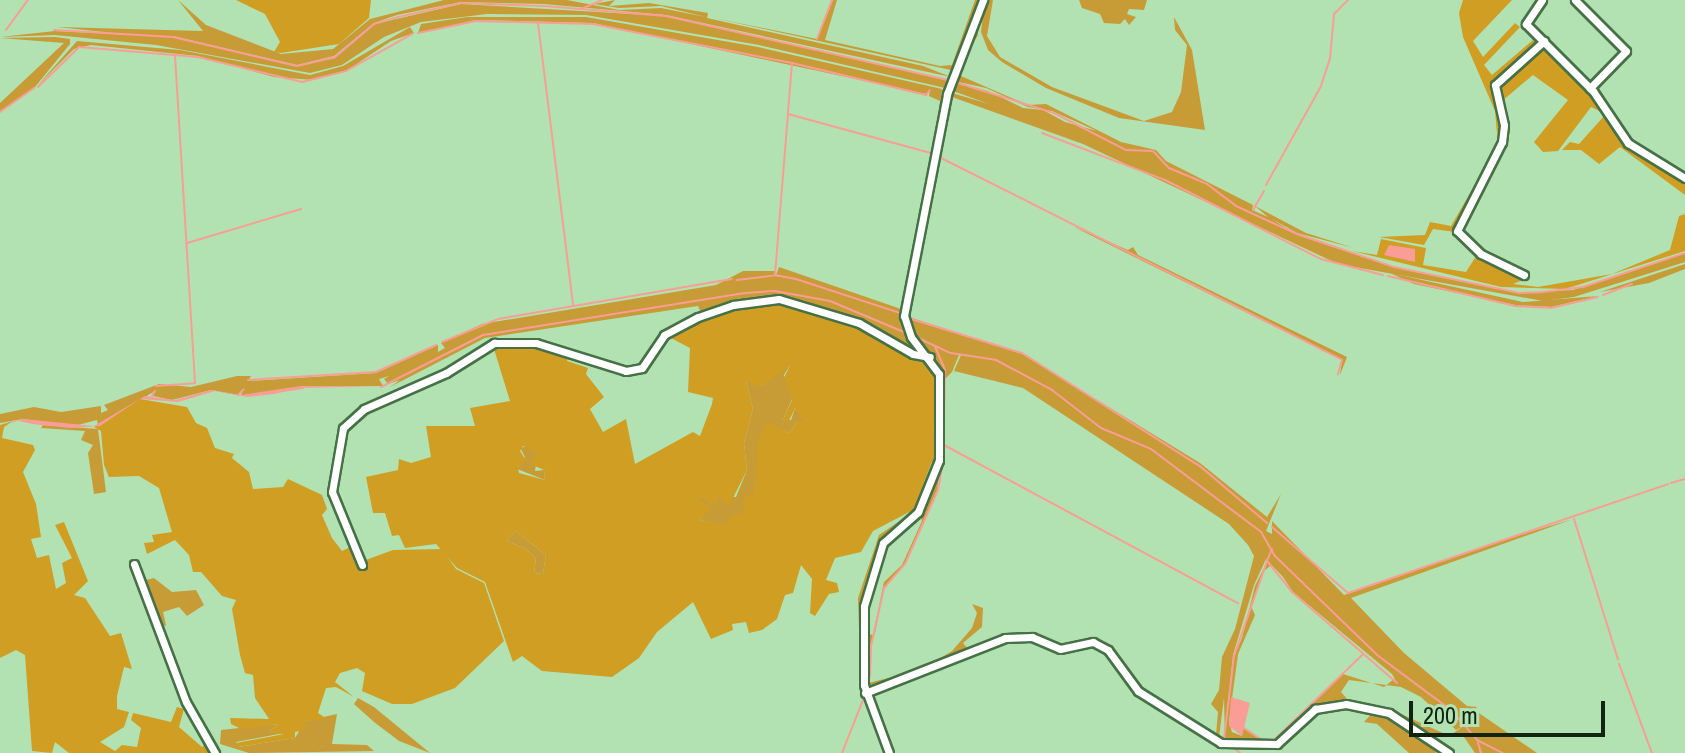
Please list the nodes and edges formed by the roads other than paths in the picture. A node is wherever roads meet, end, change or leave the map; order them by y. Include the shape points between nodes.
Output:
1 (983, 0) edge
2 (1542, 0) edge
3 (1575, 0) edge
4 (1544, 41) junction
5 (1590, 88) junction
6 (1685, 178) edge
7 (1524, 275) dead end
8 (930, 357) junction
9 (134, 564) dead end
10 (362, 565) dead end
11 (865, 693) junction
12 (215, 753) edge
13 (889, 753) edge
14 (1449, 753) edge

1 - 8 street via 951,82 904,316 911,337
2 - 4 street via 1525,21
3 - 5 street via 1626,51
4 - 5 street
4 - 7 street via 1495,85 1504,118 1502,142 1457,231 1481,254
5 - 6 street via 1628,143
8 - 10 street via 913,354 859,323 779,299 733,305 698,317 664,335 642,368 626,371 536,343 494,343 446,373 364,409 343,428 332,492
8 - 11 street via 940,384 939,460 918,512 879,551 863,621
9 - 12 street via 186,702
11 - 13 street
11 - 14 street via 1005,638 1032,637 1060,649 1093,642 1108,650 1138,691 1221,743 1277,744 1315,709 1346,704 1389,713

